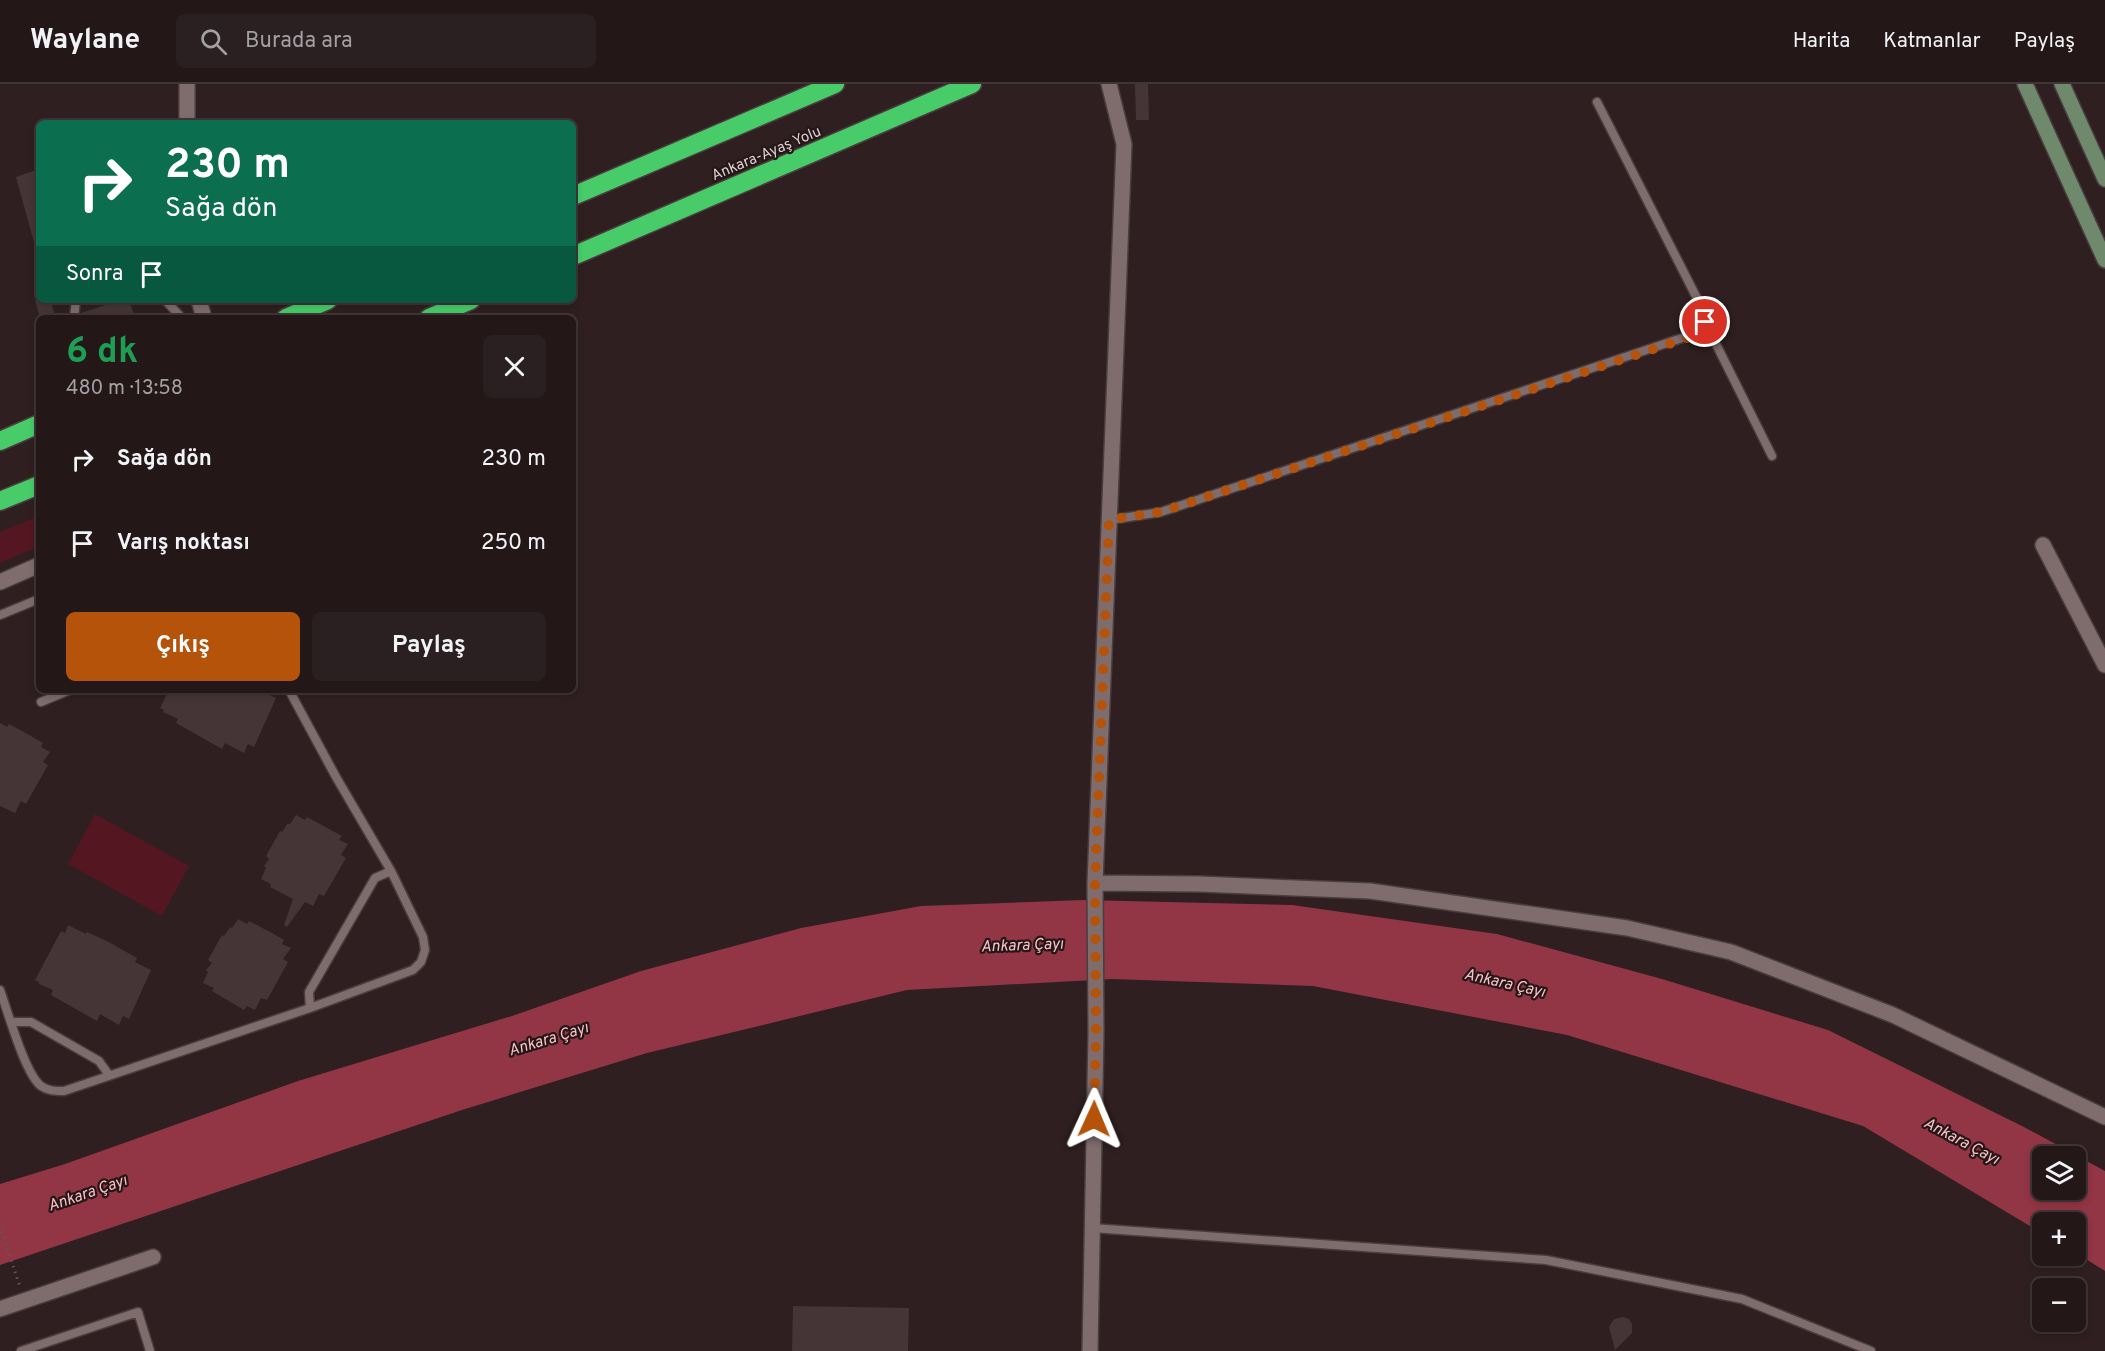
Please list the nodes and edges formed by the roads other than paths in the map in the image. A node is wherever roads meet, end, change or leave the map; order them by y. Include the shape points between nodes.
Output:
1 (187, 84) edge
2 (836, 84) edge
3 (972, 84) edge
4 (1109, 84) edge
5 (2025, 84) edge
6 (2062, 84) edge
7 (1597, 102) dead end
8 (187, 120) edge
9 (2105, 179) edge
10 (576, 195) edge
11 (576, 255) edge
12 (2105, 260) edge
13 (168, 303) edge
14 (321, 303) edge
15 (464, 303) edge
16 (179, 315) edge
17 (292, 315) edge
18 (436, 315) edge
19 (1703, 327) junction
20 (36, 425) edge
21 (0, 441) edge
22 (1772, 456) dead end
23 (36, 486) edge
24 (0, 501) edge
25 (1109, 520) junction
26 (2043, 545) dead end
27 (36, 566) edge
28 (0, 582) edge
29 (36, 600) edge
30 (0, 615) edge
31 (2105, 665) edge
32 (63, 693) edge
33 (291, 693) edge
34 (41, 702) dead end
35 (391, 871) junction
36 (1095, 883) junction
37 (0, 990) edge
38 (310, 1008) junction
39 (12, 1022) junction
40 (109, 1076) junction
41 (2105, 1117) edge
42 (1092, 1227) junction
43 (153, 1257) dead end
44 (0, 1309) edge
45 (21, 1351) edge
46 (150, 1351) edge
47 (1090, 1351) edge
48 (1871, 1351) edge

1 - 8 street
2 - 10 highway
3 - 11 highway, Ankara-Ayaş Yolu
4 - 25 street via 1124,144
5 - 12 main road
6 - 9 main road
7 - 19 lane via 1704,312
13 - 16 lane
14 - 17 highway
15 - 18 highway
19 - 22 lane via 1712,336
19 - 25 lane via 1693,336 1161,512
20 - 21 highway
23 - 24 highway
25 - 36 street
26 - 31 street
27 - 28 street
29 - 30 lane
32 - 34 lane
33 - 35 lane
35 - 38 lane via 375,878 309,992
35 - 38 lane via 423,938 421,962 413,970
36 - 41 street via 1370,891 1627,928 1731,952 1893,1015
36 - 42 street
37 - 39 lane
38 - 40 lane
39 - 40 lane via 31,1022 99,1061
39 - 40 lane via 30,1072 40,1085 51,1091 64,1091
42 - 47 street
42 - 48 lane via 1546,1260 1742,1299
43 - 44 street
45 - 46 lane via 138,1312

